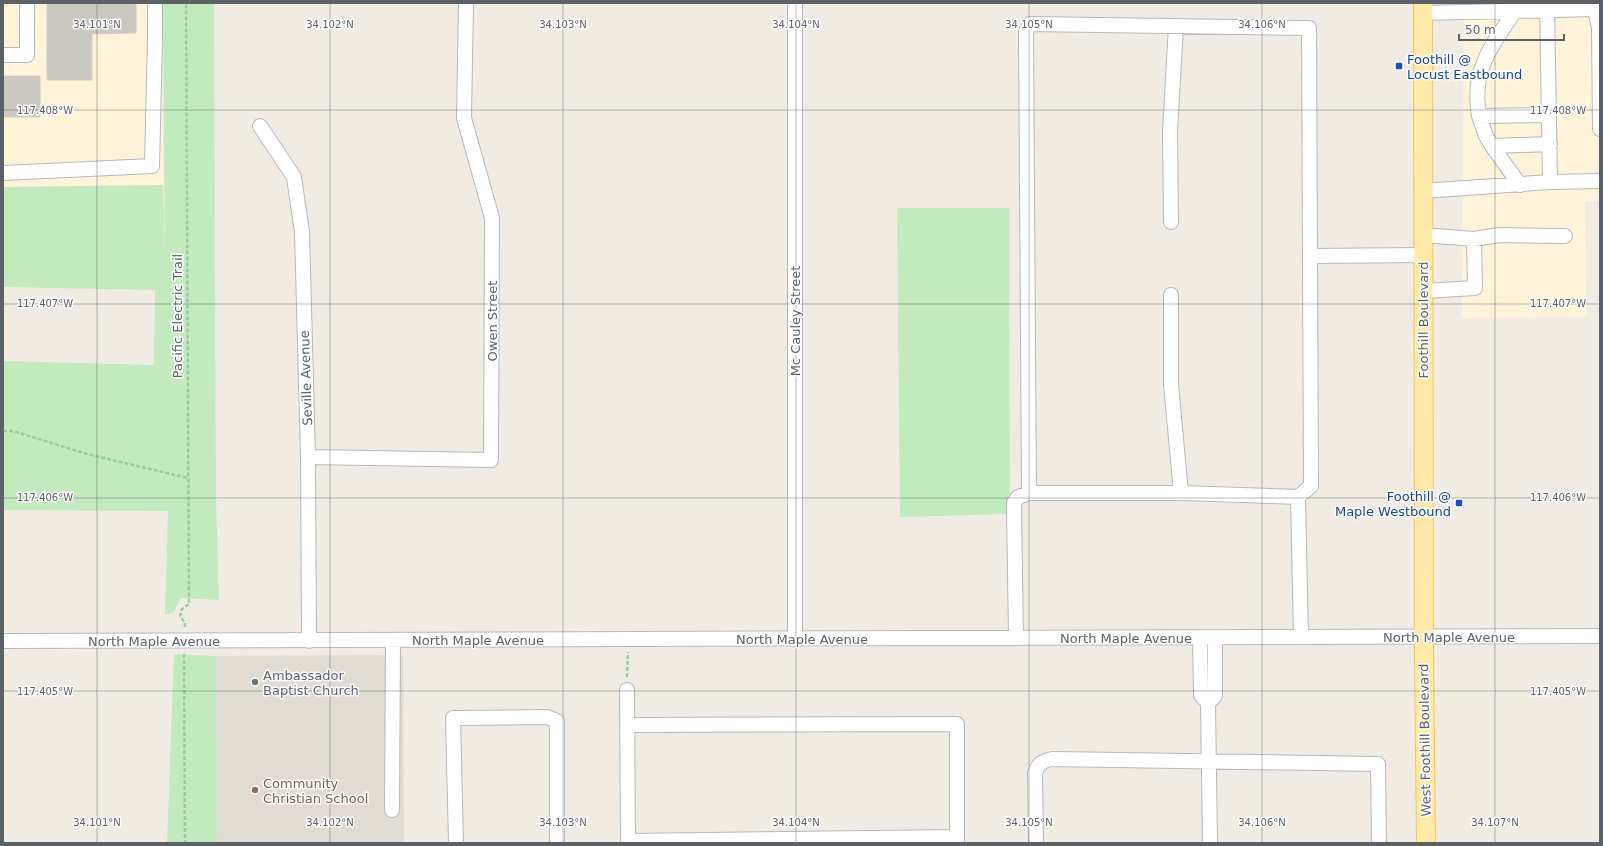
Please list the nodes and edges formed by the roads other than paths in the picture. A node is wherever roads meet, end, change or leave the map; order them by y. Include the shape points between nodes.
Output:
1 (27, 3) edge
2 (155, 3) edge
3 (466, 3) edge
4 (795, 3) edge
5 (1547, 6) edge
6 (1595, 6) edge
7 (1423, 8) edge
8 (1515, 11) junction
9 (1176, 26) junction
10 (3, 55) edge
11 (1549, 115) junction
12 (1479, 116) junction
13 (260, 126) dead end
14 (1600, 129) edge
15 (1550, 144) junction
16 (1492, 146) junction
17 (3, 173) edge
18 (1600, 181) edge
19 (1550, 182) junction
20 (1520, 185) junction
21 (1423, 191) junction
22 (1171, 222) dead end
23 (1423, 235) junction
24 (1565, 236) dead end
25 (1474, 239) junction
26 (1423, 255) junction
27 (1310, 256) junction
28 (1424, 291) junction
29 (1171, 295) dead end
30 (308, 457) junction
31 (1181, 493) junction
32 (1029, 494) junction
33 (1298, 497) junction
34 (1600, 636) edge
35 (1424, 637) junction
36 (1016, 638) junction
37 (1200, 638) junction
38 (1215, 638) junction
39 (1301, 638) junction
40 (795, 639) junction
41 (3, 641) edge
42 (309, 641) junction
43 (393, 641) junction
44 (1200, 672) junction
45 (1215, 672) junction
46 (627, 690) road end
47 (1208, 703) junction
48 (627, 725) junction
49 (1210, 762) junction
50 (392, 810) dead end
51 (957, 840) edge
52 (628, 842) edge
53 (456, 843) edge
54 (557, 843) edge
55 (1036, 843) edge
56 (1210, 843) edge
57 (1379, 843) edge
58 (1426, 843) edge

1 - 10 street via 27,55
2 - 17 street via 152,166
3 - 30 street, Owen Street via 464,118 492,218 491,460
4 - 40 street, Mc Cauley Street
5 - 6 street
5 - 8 street
5 - 11 street
6 - 14 street via 1599,28
7 - 8 street
7 - 21 main road, Foothill Boulevard
8 - 12 street via 1490,48 1479,75 1476,102
9 - 22 street via 1170,132
9 - 27 street via 1309,28
9 - 32 street via 1030,24 1026,32
11 - 12 street
11 - 15 street
12 - 16 street
13 - 30 street, Seville Avenue via 294,177 302,232
15 - 16 street
15 - 19 street
16 - 20 street
18 - 19 street
19 - 20 street
20 - 21 street
21 - 23 main road, Foothill Boulevard
23 - 25 street
23 - 26 main road, Foothill Boulevard
24 - 25 street via 1499,235
25 - 28 street via 1475,288
26 - 27 street
26 - 28 main road, Foothill Boulevard
27 - 33 street via 1311,486
28 - 35 main road, Foothill Boulevard
29 - 31 street via 1171,384
30 - 42 street, Seville Avenue
31 - 32 street
31 - 33 street
32 - 36 street via 1018,497 1014,503
33 - 39 street
34 - 35 street, North Maple Avenue
35 - 39 street, North Maple Avenue
35 - 58 main road, West Foothill Boulevard
36 - 37 street, North Maple Avenue
36 - 40 street, North Maple Avenue
37 - 38 street, North Maple Avenue
37 - 44 street
38 - 39 street, North Maple Avenue
38 - 45 street
40 - 43 street, North Maple Avenue
41 - 42 street, North Maple Avenue
42 - 43 street, North Maple Avenue
43 - 50 street
44 - 45 street
44 - 47 street via 1201,695
45 - 47 street via 1215,696
46 - 48 street
47 - 49 street
48 - 51 street via 957,724
48 - 52 street
49 - 55 street via 1044,760 1038,765 1035,773
49 - 56 street
49 - 57 street via 1378,764
51 - 52 street
53 - 54 street via 453,718 548,717 557,721

